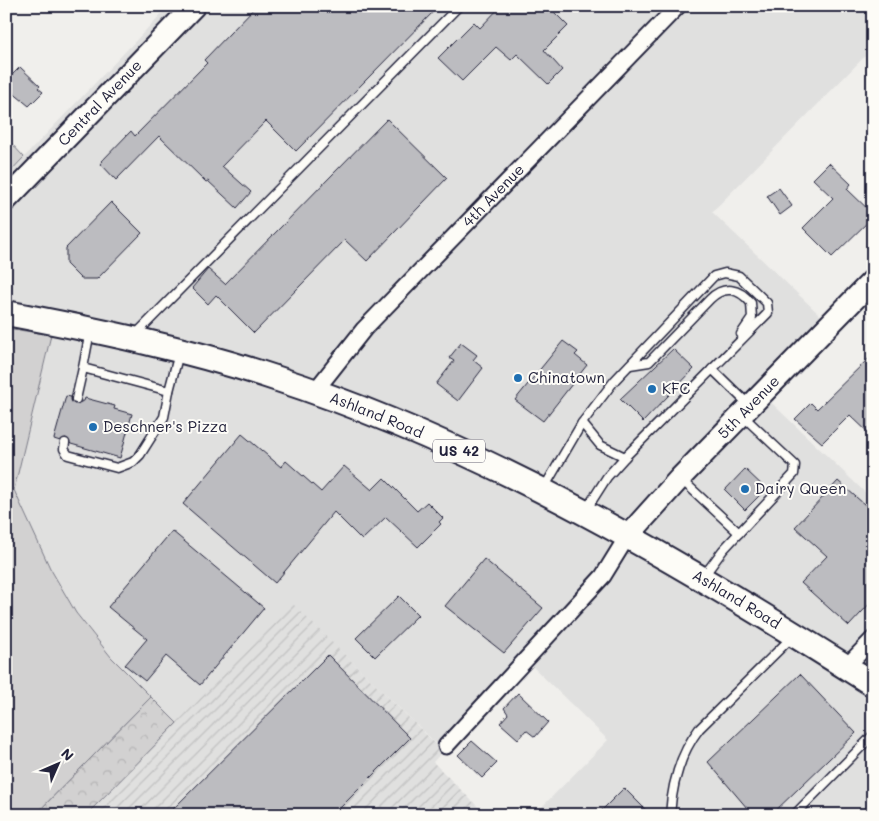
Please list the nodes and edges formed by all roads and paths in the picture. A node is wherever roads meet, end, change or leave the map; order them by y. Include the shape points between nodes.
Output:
1 (194, 6) edge
2 (459, 6) edge
3 (678, 6) edge
4 (6, 200) edge
5 (873, 280) edge
6 (6, 313) edge
7 (90, 330) junction
8 (131, 339) junction
9 (179, 350) junction
10 (630, 365) junction
11 (83, 368) junction
12 (712, 369) junction
13 (169, 391) junction
14 (315, 392) junction
15 (76, 398) dead end
16 (682, 400) junction
17 (746, 410) junction
18 (582, 423) junction
19 (65, 442) dead end
20 (625, 457) junction
21 (680, 478) junction
22 (542, 492) junction
23 (584, 514) junction
24 (739, 533) junction
25 (627, 537) junction
26 (702, 579) junction
27 (794, 634) junction
28 (873, 639) edge
29 (846, 667) junction
30 (873, 684) edge
31 (873, 735) edge
32 (446, 746) dead end
33 (670, 815) edge
34 (794, 815) edge

1 - 4 street, Central Avenue
2 - 8 lane
3 - 14 street, 4th Avenue via 364,329
5 - 17 street, 5th Avenue
6 - 7 main road, Ashland Road / US 42
7 - 8 main road, Ashland Road / US 42
7 - 11 lane
8 - 9 main road, Ashland Road / US 42
9 - 13 lane
9 - 14 main road, Ashland Road / US 42
10 - 12 lane via 714,276 725,273 739,276 767,303 768,313
10 - 16 lane via 649,362 717,292 739,291 750,303 752,318 688,387
10 - 18 lane
11 - 13 lane
11 - 15 lane
12 - 16 lane
12 - 17 lane
13 - 19 lane via 164,417 140,455 128,464 117,468 68,455 64,449
14 - 22 main road, Ashland Road / US 42 via 428,436
16 - 20 lane
17 - 21 street, 5th Avenue
17 - 24 lane via 795,465 794,474
18 - 20 lane via 600,446
18 - 22 lane
20 - 23 lane
21 - 24 lane
21 - 25 street, 5th Avenue
22 - 23 main road, Ashland Road / US 42
23 - 25 main road, Ashland Road / US 42
24 - 26 lane
25 - 26 main road, Ashland Road / US 42
25 - 32 street via 603,576
26 - 27 main road, Ashland Road / US 42
27 - 29 main road, Ashland Road / US 42
27 - 33 lane via 688,744 679,767
28 - 29 street
29 - 30 main road, Ashland Road / US 42
31 - 34 lane

